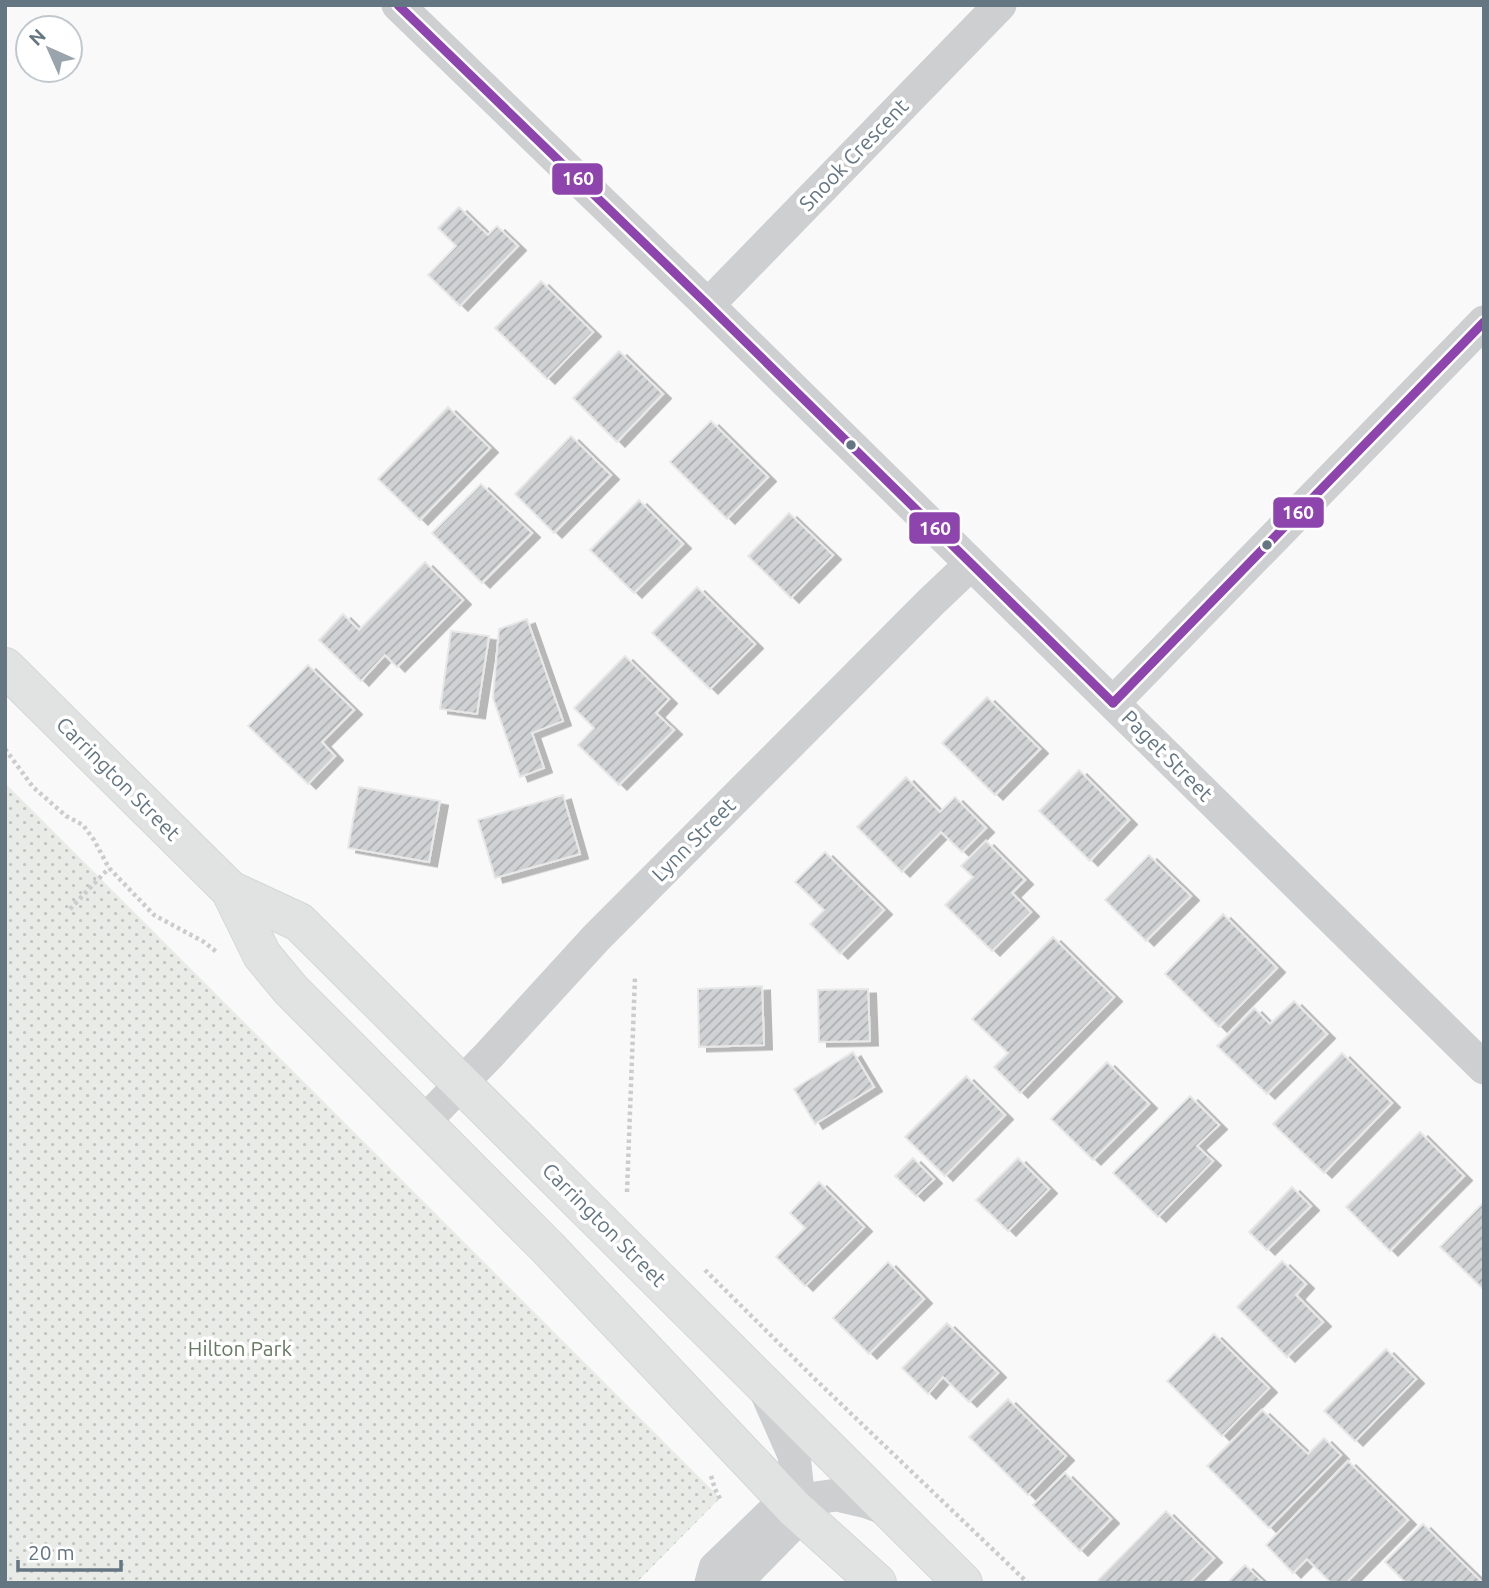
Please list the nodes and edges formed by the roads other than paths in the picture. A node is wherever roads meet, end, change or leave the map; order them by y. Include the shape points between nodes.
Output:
1 (398, 5) edge
2 (1000, 5) edge
3 (708, 304) junction
4 (1484, 322) edge
5 (971, 564) junction
6 (5, 667) edge
7 (1113, 703) junction
8 (230, 890) junction
9 (1484, 1068) edge
10 (461, 1084) junction
11 (423, 1123) junction
12 (762, 1381) junction
13 (794, 1507) junction
14 (892, 1511) junction
15 (711, 1583) edge
16 (735, 1583) edge
17 (877, 1583) edge
18 (964, 1583) edge

1 - 3 street, Paget Street
2 - 3 street, Snook Crescent
3 - 5 street, Paget Street
4 - 7 street
5 - 7 street, Paget Street
5 - 10 street, Lynn Street via 596,938
6 - 8 main road, Carrington Street
7 - 9 street, Paget Street
8 - 10 main road, Carrington Street via 299,922
8 - 11 main road, Carrington Street via 262,955
10 - 11 street, Lynn Street
10 - 12 main road, Carrington Street
11 - 13 main road, Carrington Street
12 - 13 street via 793,1455
12 - 14 main road, Carrington Street
13 - 14 street via 837,1495
13 - 15 street via 771,1514 715,1568
13 - 16 street via 790,1527
13 - 17 main road, Carrington Street
14 - 18 main road, Carrington Street

